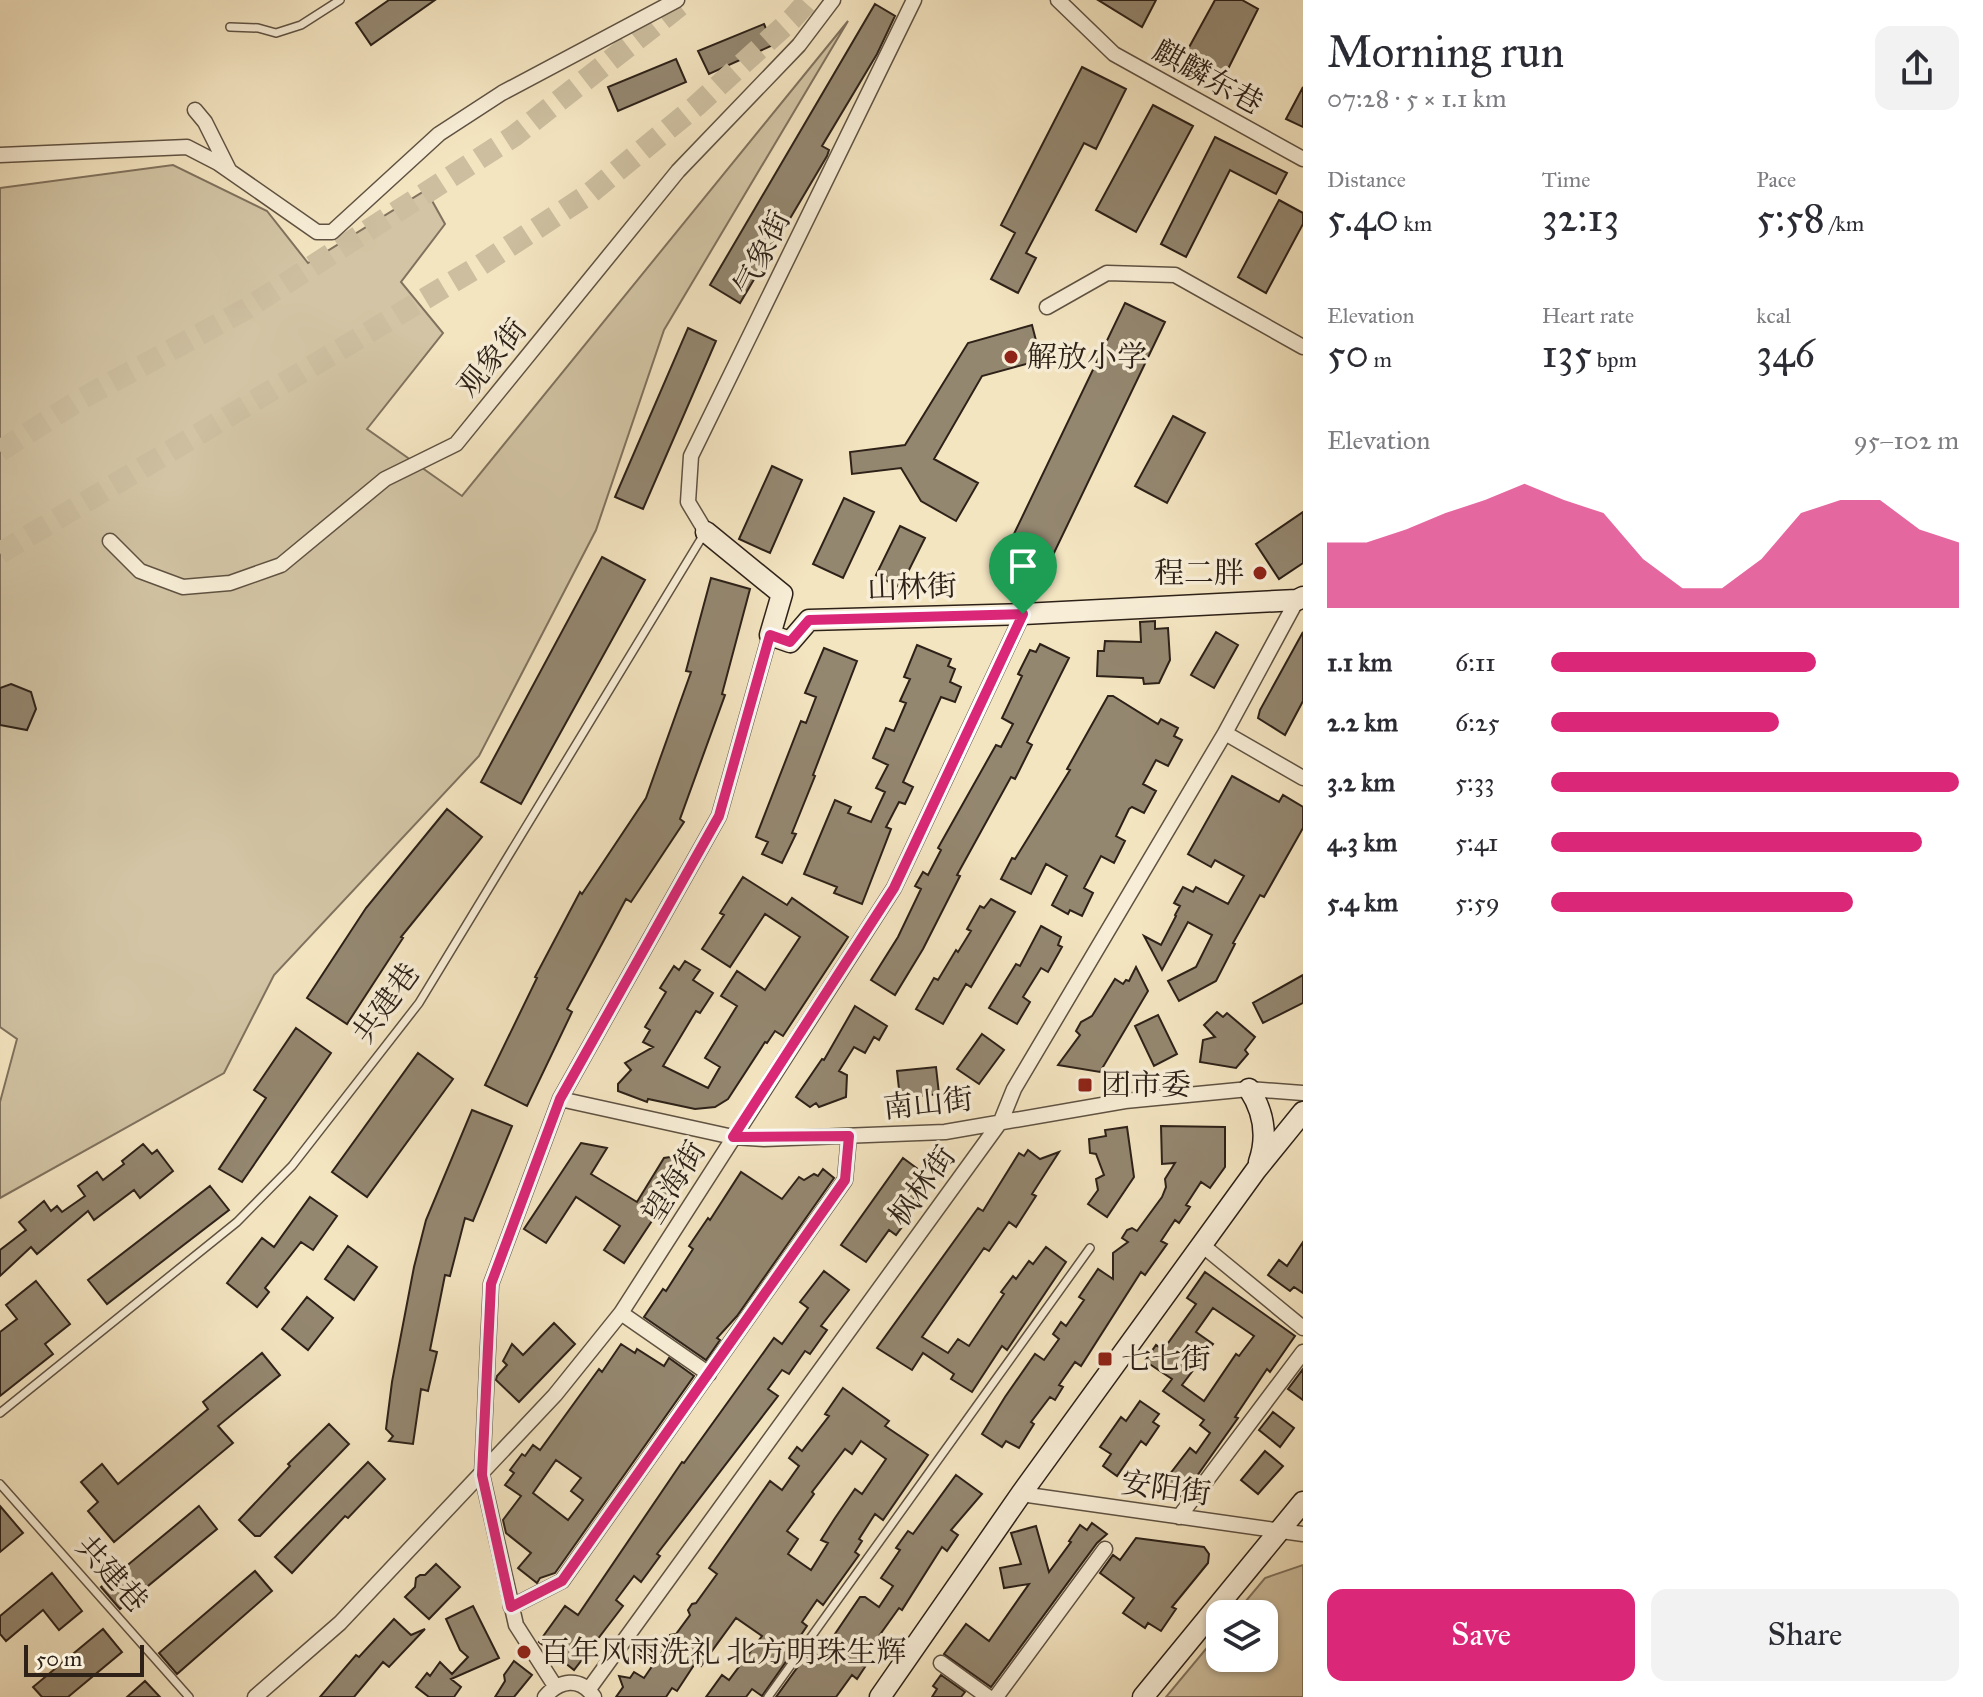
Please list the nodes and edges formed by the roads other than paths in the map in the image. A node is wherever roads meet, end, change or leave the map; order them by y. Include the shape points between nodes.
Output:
1 (340, 0) edge
2 (677, 0) edge
3 (833, 0) edge
4 (914, 0) edge
5 (1058, 0) edge
6 (230, 27) dead end
7 (195, 110) dead end
8 (0, 155) edge
9 (1303, 159) edge
10 (230, 171) junction
11 (1047, 307) dead end
12 (1303, 347) edge
13 (706, 532) junction
14 (110, 541) dead end
15 (1300, 599) edge
16 (1023, 614) junction
17 (770, 635) junction
18 (1225, 733) junction
19 (1303, 778) edge
20 (1249, 1089) junction
21 (1303, 1093) edge
22 (560, 1099) junction
23 (1303, 1112) edge
24 (1001, 1121) junction
25 (849, 1136) junction
26 (733, 1137) junction
27 (1256, 1170) junction
28 (1202, 1245) junction
29 (1090, 1248) dead end
30 (621, 1313) junction
31 (1303, 1328) edge
32 (1303, 1352) edge
33 (709, 1374) junction
34 (0, 1413) edge
35 (482, 1475) junction
36 (0, 1484) edge
37 (1021, 1494) junction
38 (1303, 1502) edge
39 (1179, 1517) junction
40 (1279, 1531) junction
41 (1303, 1534) edge
42 (1105, 1549) dead end
43 (511, 1607) junction
44 (941, 1663) dead end
45 (550, 1691) edge
46 (592, 1693) edge
47 (189, 1697) edge
48 (255, 1697) edge
49 (768, 1697) edge
50 (880, 1697) edge
51 (988, 1697) edge
52 (996, 1697) edge
53 (1143, 1697) edge

1 - 6 lane via 301,25 276,33
2 - 10 street via 502,93 439,134 332,232 317,232
3 - 14 street, 观象街 via 799,45 678,171 456,444 385,479 281,565 230,583 183,587 140,571
4 - 13 street, 气象街 via 691,456 688,502
5 - 9 street, 麒麟东巷 via 1114,54
7 - 10 street
8 - 10 street via 187,147
11 - 12 street via 1107,273 1175,275
13 - 17 main road via 782,594
13 - 34 lane, 共建巷 via 419,1003 292,1166 237,1222
15 - 16 main road, 山林街
15 - 18 street, 枫林街
16 - 17 main road, 山林街 via 809,620 790,642
16 - 26 street, 望海街 via 894,888
17 - 22 street via 719,816
18 - 19 street
18 - 24 street, 枫林街 via 1014,1089
20 - 21 street, 南山街
20 - 24 street, 南山街
20 - 27 main road via 1264,1132
22 - 26 street, 南山街
22 - 35 street via 491,1284
23 - 27 main road
24 - 25 street, 南山街 via 945,1132
24 - 46 street, 枫林街
25 - 26 street, 南山街
25 - 33 street via 845,1180
26 - 30 street, 望海街
27 - 28 main road
28 - 31 street
28 - 37 main road
29 - 49 lane
30 - 33 street
30 - 35 street, 望海街
32 - 39 street
33 - 43 street via 562,1581
35 - 43 street
35 - 48 street, 望海街 via 340,1623
36 - 47 lane, 共建巷
37 - 39 street, 安阳街
37 - 50 main road
38 - 40 main road
39 - 40 street, 安阳街
40 - 41 street, 安阳街
40 - 53 main road
42 - 52 street
43 - 45 street
44 - 51 street
45 - 46 street via 567,1682

